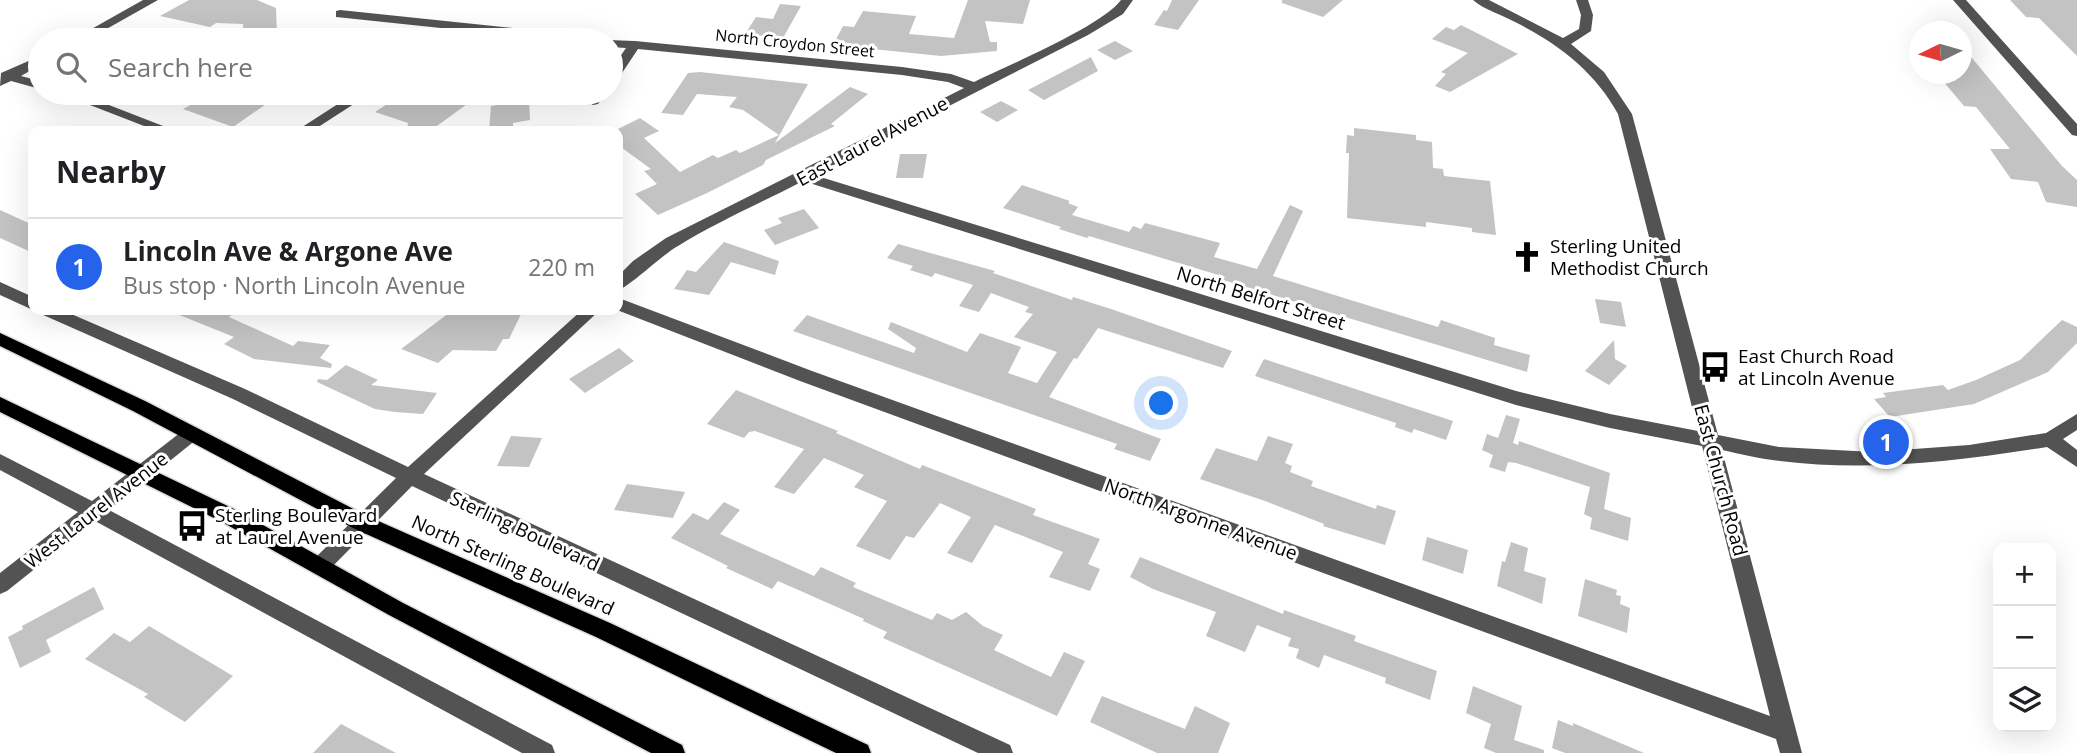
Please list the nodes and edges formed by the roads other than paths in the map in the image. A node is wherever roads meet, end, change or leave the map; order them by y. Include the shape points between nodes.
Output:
1 (152, 0) edge
2 (1127, 0) edge
3 (1479, 0) edge
4 (1582, 0) edge
5 (1959, 0) edge
6 (340, 14) dead end
7 (468, 27) joint
8 (100, 28) edge
9 (477, 28) edge
10 (623, 44) edge
11 (1562, 44) junction
12 (635, 45) junction
13 (623, 62) edge
14 (28, 66) edge
15 (3, 78) edge
16 (28, 83) edge
17 (974, 87) junction
18 (99, 105) edge
19 (345, 105) edge
20 (155, 126) edge
21 (311, 126) edge
22 (2077, 132) edge
23 (804, 177) junction
24 (623, 280) edge
25 (0, 288) edge
26 (28, 302) edge
27 (623, 306) edge
28 (58, 315) edge
29 (587, 315) edge
30 (0, 339) edge
31 (0, 404) edge
32 (2077, 421) edge
33 (191, 434) junction
34 (2050, 439) junction
35 (1711, 440) junction
36 (2077, 460) edge
37 (0, 461) edge
38 (144, 472) junction
39 (410, 476) junction
40 (93, 512) junction
41 (362, 523) junction
42 (321, 565) junction
43 (0, 585) edge
44 (1785, 732) junction
45 (544, 753) edge
46 (674, 753) edge
47 (860, 753) edge
48 (1002, 753) edge
49 (1791, 753) edge

1 - 8 street
2 - 17 street, East Laurel Avenue via 1119,11 1084,32
3 - 11 street, East Church Road
4 - 11 street via 1587,15 1585,31
5 - 22 street
6 - 7 street
7 - 9 street
10 - 12 street, North Croydon Street
11 - 35 street, East Church Road via 1610,87 1625,114
12 - 13 street
12 - 17 street, North Croydon Street via 902,71 951,78
14 - 15 street
15 - 16 street
17 - 23 street, East Laurel Avenue
18 - 20 street
19 - 21 street
23 - 24 street, East Laurel Avenue via 672,242
23 - 35 street, North Belfort Street via 1516,398
25 - 26 street
27 - 44 street, North Argonne Avenue
28 - 39 street, Sterling Boulevard
29 - 39 street
30 - 33 main road, North Sterling Boulevard
31 - 38 main road
32 - 34 street
33 - 38 street, West Laurel Avenue
33 - 41 main road, North Sterling Boulevard
34 - 35 street, North Belfort Street via 1969,452 1872,459 1779,454
34 - 36 street
35 - 44 street, East Church Road
37 - 40 street
38 - 40 street, West Laurel Avenue
38 - 42 main road
39 - 41 street
39 - 48 street, Sterling Boulevard
40 - 43 street, West Laurel Avenue
40 - 45 street
41 - 42 street
41 - 47 main road, North Sterling Boulevard
42 - 46 main road via 396,609
44 - 49 street, East Church Road

